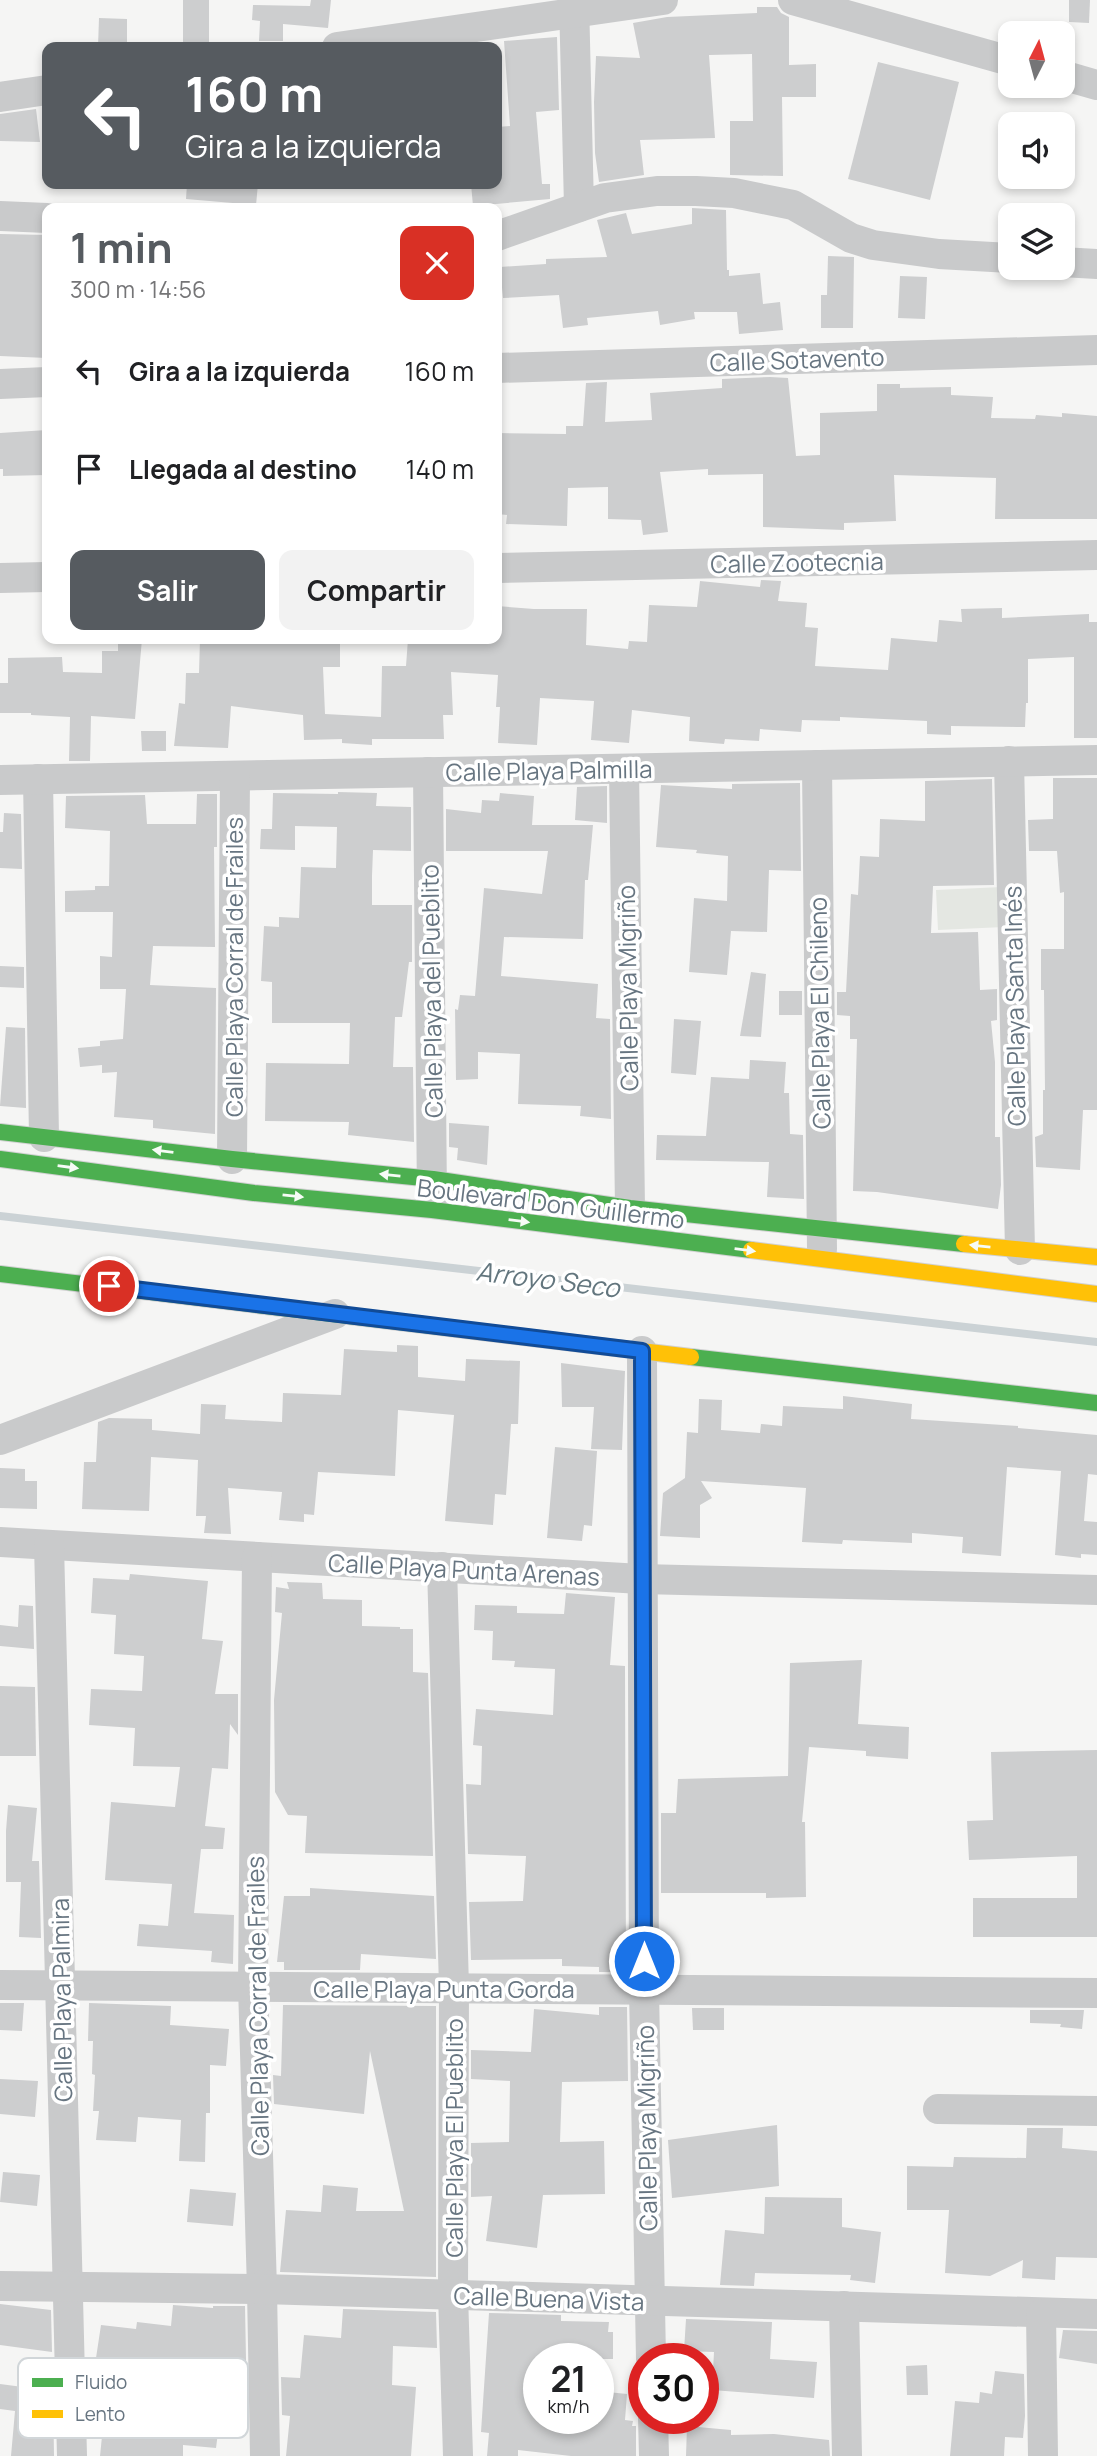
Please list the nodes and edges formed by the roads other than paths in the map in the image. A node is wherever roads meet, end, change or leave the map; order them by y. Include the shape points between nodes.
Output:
1 (663, 0) edge
2 (793, 0) edge
3 (574, 6) edge
4 (366, 42) edge
5 (998, 58) edge
6 (1075, 79) edge
7 (1097, 85) edge
8 (42, 91) edge
9 (0, 97) edge
10 (579, 207) junction
11 (0, 216) edge
12 (42, 218) edge
13 (502, 234) edge
14 (998, 257) edge
15 (1075, 263) edge
16 (1097, 264) edge
17 (1097, 350) edge
18 (502, 369) edge
19 (42, 382) edge
20 (0, 384) edge
21 (1097, 555) edge
22 (502, 568) edge
23 (42, 577) edge
24 (0, 578) edge
25 (1097, 760) edge
26 (1009, 761) junction
27 (817, 765) junction
28 (624, 769) junction
29 (428, 772) junction
30 (235, 776) junction
31 (38, 779) junction
32 (0, 780) edge
33 (0, 1132) edge
34 (44, 1138) junction
35 (0, 1159) edge
36 (232, 1159) junction
37 (433, 1179) junction
38 (630, 1208) junction
39 (432, 1210) junction
40 (821, 1230) junction
41 (1020, 1250) junction
42 (1097, 1257) edge
43 (822, 1260) junction
44 (0, 1274) edge
45 (1097, 1294) edge
46 (338, 1313) junction
47 (642, 1351) junction
48 (1097, 1403) edge
49 (0, 1440) edge
50 (0, 1542) edge
51 (50, 1545) junction
52 (257, 1557) junction
53 (442, 1567) junction
54 (641, 1579) junction
55 (1097, 1590) edge
56 (0, 1985) edge
57 (60, 1985) junction
58 (253, 1986) junction
59 (454, 1987) junction
60 (644, 1989) junction
61 (1097, 1993) edge
62 (938, 2109) dead end
63 (1097, 2111) edge
64 (0, 2286) edge
65 (67, 2287) junction
66 (262, 2289) junction
67 (453, 2294) junction
68 (649, 2301) junction
69 (844, 2306) junction
70 (1041, 2314) junction
71 (1097, 2314) edge
72 (650, 2343) edge
73 (69, 2358) edge
74 (653, 2434) edge
75 (71, 2438) edge
76 (72, 2456) edge
77 (265, 2456) edge
78 (458, 2456) edge
79 (654, 2456) edge
80 (847, 2456) edge
81 (1042, 2456) edge

1 - 3 street
2 - 5 street
3 - 4 street
3 - 10 street
6 - 7 street
8 - 9 street
10 - 13 street
10 - 14 street via 605,198 657,191 734,193 793,205 835,230 873,245
11 - 12 street
15 - 16 street
17 - 18 street, Calle Sotavento
19 - 20 street
21 - 22 street, Calle Zootecnia
23 - 24 street
25 - 26 street, Calle Playa Palmilla
26 - 27 street, Calle Playa Palmilla
26 - 41 street, Calle Playa Santa Inés
27 - 28 street, Calle Playa Palmilla
27 - 40 street, Calle Playa El Chileno
28 - 29 street, Calle Playa Palmilla
28 - 38 street, Calle Playa Migriño
29 - 30 street, Calle Playa Palmilla
29 - 37 street, Calle Playa del Pueblito
30 - 31 street, Calle Playa Palmilla
30 - 36 street, Calle Playa Corral de Frailes
31 - 32 street, Calle Playa Palmilla
31 - 34 street
33 - 34 main road, Boulevard Don Guillermo
36 -> 34 main road, Boulevard Don Guillermo
35 -> 39 main road, Boulevard Don Guillermo via 254,1193
37 -> 36 main road, Boulevard Don Guillermo
37 - 38 main road, Boulevard Don Guillermo
37 - 39 street, Calle Playa del Pueblito
38 - 40 main road, Boulevard Don Guillermo
39 -> 43 main road, Boulevard Don Guillermo
41 -> 40 main road, Boulevard Don Guillermo
40 - 43 street, Calle Playa El Chileno
41 - 42 main road, Boulevard Don Guillermo
43 - 45 main road, Boulevard Don Guillermo
44 - 46 main road
46 - 47 main road
46 - 49 street
47 - 48 main road
47 - 54 street, Calle Playa Migriño
50 - 51 street, Calle Playa Punta Arenas
51 - 52 street, Calle Playa Punta Arenas
51 - 57 street, Calle Playa Palmira
52 - 53 street, Calle Playa Punta Arenas
52 - 58 street, Calle Playa Corral de Frailes
53 - 54 street, Calle Playa Punta Arenas
53 - 59 street, Calle Playa El Pueblito
54 - 55 street, Calle Playa Punta Arenas
54 - 60 street, Calle Playa Migriño
56 - 57 street, Calle Playa Punta Gorda
57 - 58 street, Calle Playa Punta Gorda
57 - 65 street, Calle Playa Palmira
58 - 59 street, Calle Playa Punta Gorda
58 - 66 street, Calle Playa Corral de Frailes
59 - 60 street, Calle Playa Punta Gorda
59 - 67 street, Calle Playa El Pueblito
60 - 61 street, Calle Playa Punta Gorda
60 - 68 street, Calle Playa Migriño
62 - 63 street
64 - 65 street, Calle Buena Vista
65 - 66 street, Calle Buena Vista
65 - 73 street, Calle Playa Palmira
66 - 67 street, Calle Buena Vista
66 - 77 street, Calle Playa Corral de Frailes
67 - 68 street, Calle Buena Vista
67 - 78 street, Calle Playa El Pueblito
68 - 69 street, Calle Buena Vista
68 - 72 street, Calle Playa Migriño
69 - 70 street, Calle Buena Vista
69 - 80 street
70 - 71 street, Calle Buena Vista
70 - 81 street
74 - 79 street
75 - 76 street, Calle Playa Palmira

